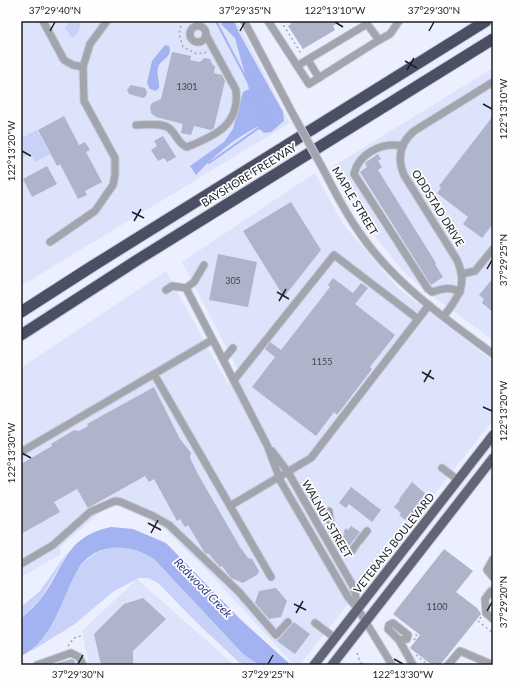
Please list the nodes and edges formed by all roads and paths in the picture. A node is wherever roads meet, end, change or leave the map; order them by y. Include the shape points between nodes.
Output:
1 (43, 21) edge
2 (107, 21) edge
3 (182, 21) edge
4 (244, 21) edge
5 (268, 21) edge
6 (281, 21) edge
7 (399, 21) edge
8 (485, 21) edge
9 (198, 24) edge
10 (206, 35) junction
11 (493, 39) edge
12 (379, 40) junction
13 (493, 43) edge
14 (482, 46) junction
15 (212, 55) dead end
16 (307, 60) junction
17 (297, 66) junction
18 (83, 67) junction
19 (319, 78) junction
20 (493, 82) edge
21 (136, 125) dead end
22 (402, 146) junction
23 (50, 242) dead end
24 (493, 249) edge
25 (204, 265) dead end
26 (462, 274) junction
27 (186, 288) junction
28 (166, 290) dead end
29 (460, 292) junction
30 (429, 305) junction
31 (21, 312) edge
32 (444, 316) junction
33 (418, 319) junction
34 (21, 335) edge
35 (212, 340) junction
36 (233, 348) dead end
37 (493, 354) edge
38 (224, 359) junction
39 (154, 374) junction
40 (234, 380) junction
41 (493, 435) edge
42 (267, 445) junction
43 (21, 452) edge
44 (493, 458) edge
45 (442, 468) dead end
46 (288, 472) junction
47 (279, 477) junction
48 (458, 480) junction
49 (230, 506) junction
50 (329, 510) dead end
51 (367, 531) dead end
52 (493, 559) edge
53 (21, 564) edge
54 (271, 576) dead end
55 (493, 577) edge
56 (493, 592) edge
57 (358, 609) junction
58 (493, 619) edge
59 (366, 621) junction
60 (288, 622) dead end
61 (315, 623) dead end
62 (335, 638) junction
63 (399, 640) dead end
64 (413, 652) dead end
65 (357, 653) dead end
66 (424, 661) junction
67 (360, 664) edge
68 (37, 665) edge
69 (83, 665) edge
70 (314, 665) edge
71 (332, 665) edge
72 (357, 665) edge
73 (371, 665) edge
74 (392, 665) edge
75 (413, 665) edge
76 (421, 665) edge
77 (428, 665) edge
78 (448, 665) edge
79 (493, 665) edge

1 - 18 street via 64,60
2 - 18 street via 90,44
3 - 15 path via 179,37 183,47 193,53 209,51
4 - 30 street, MAPLE STREET, bridge via 363,238 388,268
5 - 17 street
6 - 16 path
7 - 12 street via 390,34
8 - 31 highway, BAYSHORE FREEWAY
9 - 10 street via 204,28
9 - 10 street via 190,32 193,41 202,42
10 - 21 street via 236,90 237,97 229,122 215,136 187,147 182,145 170,128
11 - 14 highway, BAYSHORE FREEWAY
12 - 16 street via 367,24
12 - 19 street
13 - 14 highway
14 - 34 highway, BAYSHORE FREEWAY
16 - 17 street
16 - 19 street
17 - 19 street via 308,84
18 - 23 street via 84,101 115,158 113,185 95,211
20 - 22 street via 414,131
22 - 26 street, ODDSTAD DRIVE via 400,159 404,175 457,260
22 - 29 street via 383,145 362,158 356,164 354,174 428,289 432,292 452,288
24 - 26 street via 476,271
25 - 27 street via 194,282
26 - 29 street, ODDSTAD DRIVE
27 - 28 street via 172,286
27 - 35 street, WALNUT STREET
29 - 32 street, ODDSTAD DRIVE
30 - 32 street, MAPLE STREET
30 - 33 street
32 - 37 street, MAPLE STREET
33 - 40 street via 334,255
33 - 46 street via 311,458
35 - 38 street, WALNUT STREET
35 - 39 street
36 - 38 street
38 - 40 street, WALNUT STREET
39 - 43 street
39 - 49 street
40 - 42 street, WALNUT STREET
41 - 48 main road, VETERANS BOULEVARD
42 - 46 street, WALNUT STREET
42 - 47 street, WALNUT STREET
44 - 59 main road
45 - 48 street
46 - 47 street
46 - 57 street, WALNUT STREET via 354,588
47 - 49 street
47 - 57 street, WALNUT STREET via 319,549
48 - 57 main road, VETERANS BOULEVARD
49 - 54 street
50 - 51 street via 331,527 344,550 351,552
52 - 55 street via 487,570
53 - 60 street via 53,545 90,512 115,501 121,502 169,525 239,592 276,635
56 - 58 street via 491,591 485,599 486,613
57 - 59 street, WALNUT STREET
57 - 62 main road, VETERANS BOULEVARD
59 - 71 main road
59 - 74 street, WALNUT STREET
61 - 62 street
62 - 70 main road, VETERANS BOULEVARD
63 - 75 street
64 - 66 path
65 - 67 path
66 - 76 path
66 - 77 path
67 - 72 path
67 - 73 path
68 - 69 street via 71,653 79,657
78 - 79 street via 460,651

